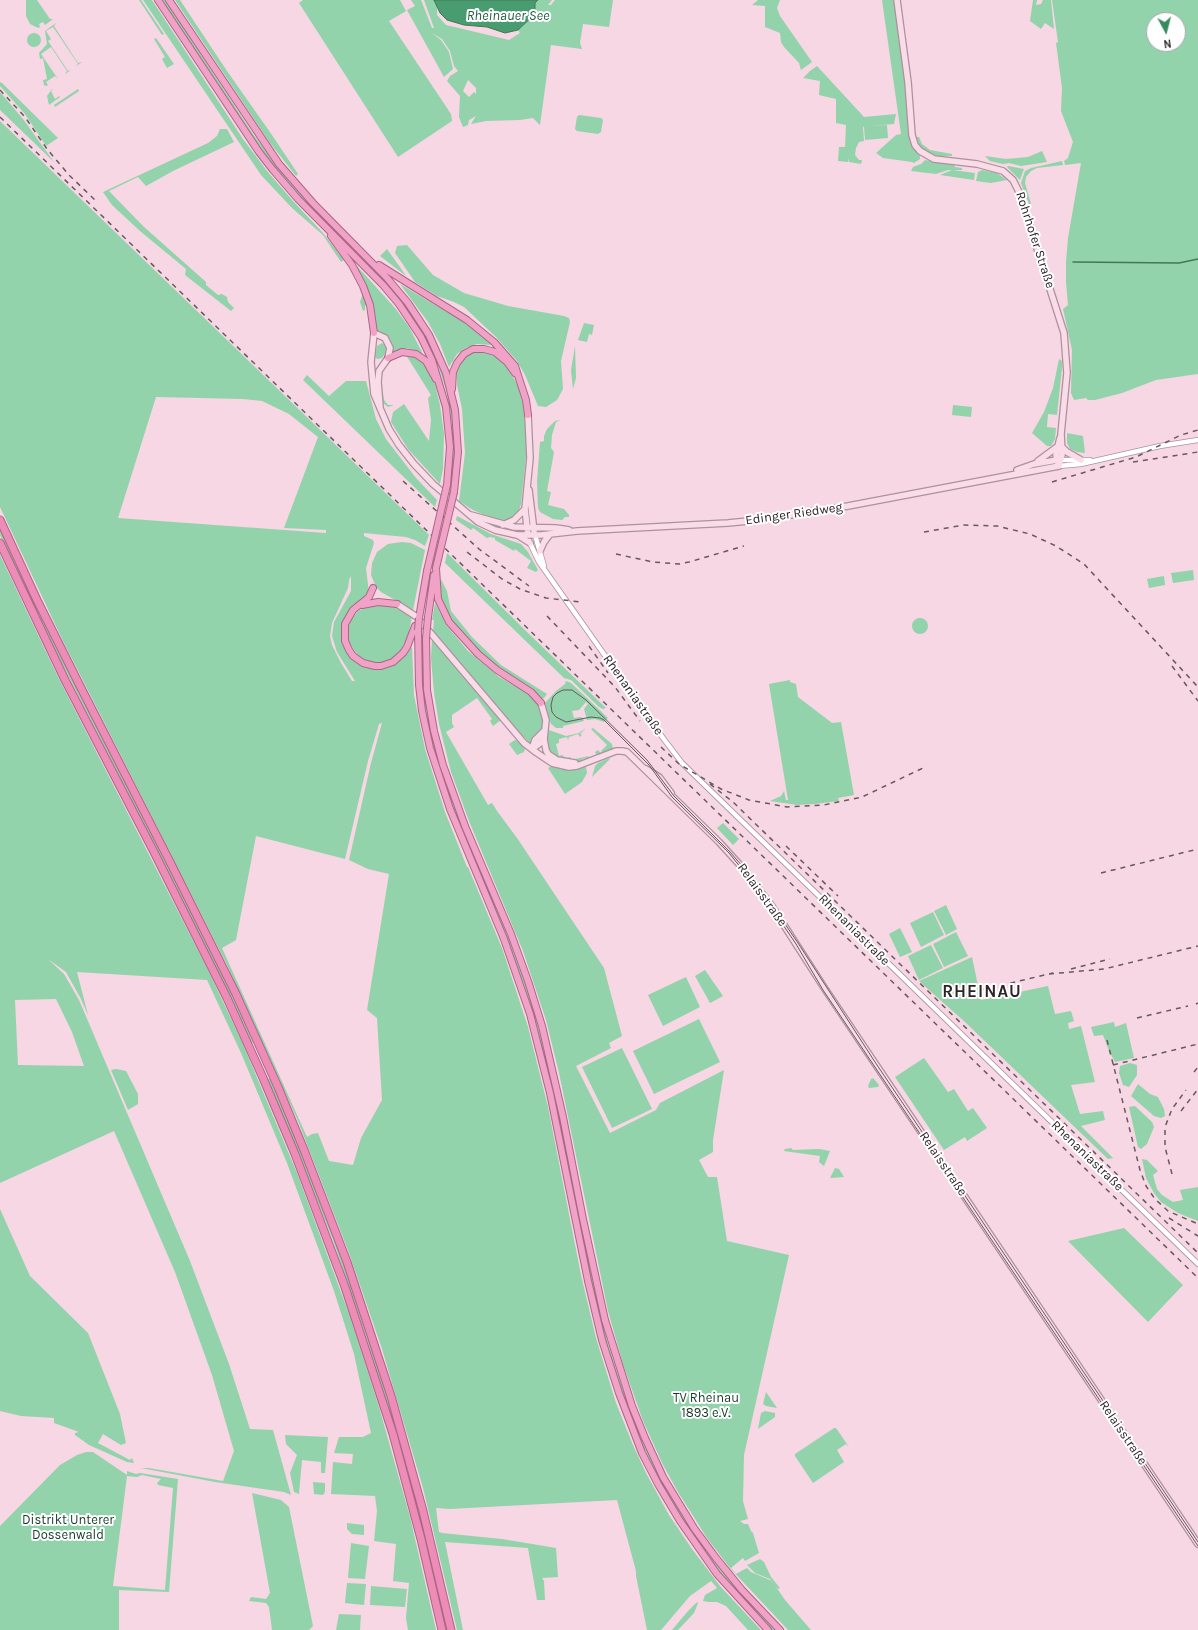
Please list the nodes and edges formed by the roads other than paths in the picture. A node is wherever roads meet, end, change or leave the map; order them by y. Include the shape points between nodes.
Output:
1 (158, 0) edge
2 (169, 0) edge
3 (897, 0) edge
4 (326, 228) junction
5 (367, 257) junction
6 (374, 333) junction
7 (387, 340) junction
8 (373, 344) junction
9 (371, 355) junction
10 (388, 358) junction
11 (383, 364) junction
12 (518, 376) junction
13 (451, 391) junction
14 (443, 393) junction
15 (380, 407) junction
16 (528, 415) joint
17 (1198, 440) edge
18 (1060, 447) junction
19 (1081, 460) junction
20 (1098, 460) junction
21 (1059, 462) junction
22 (1034, 464) junction
23 (1008, 474) junction
24 (528, 484) junction
25 (525, 509) junction
26 (471, 515) junction
27 (0, 520) edge
28 (502, 525) junction
29 (526, 528) junction
30 (533, 528) junction
31 (577, 531) junction
32 (550, 534) junction
33 (517, 535) junction
34 (528, 535) junction
35 (535, 535) junction
36 (0, 543) edge
37 (530, 543) junction
38 (540, 551) junction
39 (545, 568) junction
40 (435, 579) junction
41 (373, 588) dead end
42 (397, 604) joint
43 (358, 606) junction
44 (416, 628) junction
45 (541, 703) joint
46 (545, 730) junction
47 (544, 739) junction
48 (532, 749) junction
49 (547, 759) junction
50 (557, 760) junction
51 (584, 763) junction
52 (1198, 1264) edge
53 (1198, 1544) edge
54 (442, 1630) edge
55 (451, 1630) edge
56 (768, 1630) edge
57 (780, 1630) edge

1 - 4 highway via 259,152
2 - 5 highway via 280,164
3 - 18 main road, Rohrhofer Straße via 915,145 934,159 986,166 1003,171 1013,180 1021,197 1060,319 1066,354 1067,373
4 - 6 highway via 354,267 367,296
4 - 14 highway via 383,286 410,320 432,360
5 - 12 highway via 477,327 510,359
5 - 13 highway via 418,316 435,345
6 - 7 main road
6 - 8 main road
7 - 8 main road
7 - 10 main road via 390,348
8 - 9 main road
9 - 11 main road via 376,362
9 - 15 main road via 374,394
10 - 11 main road
10 - 14 highway via 402,352 422,357 429,365
11 - 15 main road via 378,382
12 - 13 highway via 495,352 474,349 464,354 457,362
12 - 16 highway
13 - 40 highway, bridge via 458,439 457,470
14 - 44 highway, bridge via 450,459 447,485
15 - 26 main road via 389,429 414,464 445,496
16 - 24 main road
17 - 20 street
18 - 19 main road
18 - 21 main road, Rohrhofer Straße
18 - 22 main road
19 - 20 street
19 - 21 street
20 - 21 street via 1081,464
21 - 22 main road, Edinger Riedweg
21 - 23 main road, Edinger Riedweg
22 - 23 main road, Edinger Riedweg
23 - 31 main road, Edinger Riedweg via 848,506 759,520
24 - 25 main road, Rhenaniastraße
24 - 30 main road
25 - 28 main road via 514,520
25 - 29 main road, Rhenaniastraße
26 - 28 main road, Edinger Riedweg
26 - 33 main road via 484,526
27 - 55 highway via 73,673 236,994 304,1150 347,1262 389,1389 423,1511
28 - 29 main road, Edinger Riedweg
29 - 30 main road, Edinger Riedweg
29 - 34 main road, Rhenaniastraße
30 - 31 main road, Edinger Riedweg
30 - 35 main road
31 - 32 main road, Edinger Riedweg
32 - 35 main road, Edinger Riedweg
32 - 38 main road
33 - 34 main road, Edinger Riedweg
33 - 37 main road
34 - 35 main road, Edinger Riedweg
34 - 37 street, Rhenaniastraße
35 - 38 street, Rhenaniastraße
36 - 54 highway via 65,680 227,998 296,1154 340,1272 390,1426
37 - 39 street, Rhenaniastraße via 539,562
38 - 39 street, Rhenaniastraße
39 - 52 street, Rhenaniastraße via 663,738 687,768
40 - 45 highway via 441,608 457,633 488,663 531,692
40 - 57 highway, bridge via 426,638 427,690 434,731 449,783 511,934 542,1026 600,1297 632,1406 663,1477 694,1528 737,1584
41 - 43 highway via 369,596
42 - 43 highway via 378,602
42 - 48 main road, Relaisstraße via 417,618
43 - 44 highway via 345,624 345,641 353,656 368,665 381,666 396,660 407,647
44 - 56 highway via 418,676 427,736 443,792 510,954 533,1025 549,1088 595,1314 614,1381 631,1426 658,1484 687,1532 724,1582
45 - 46 main road via 546,717
46 - 47 main road
46 - 48 main road
47 - 48 main road
47 - 50 main road via 548,754
48 - 49 main road, Relaisstraße
49 - 50 main road, Relaisstraße
49 - 51 main road, Relaisstraße via 565,766
50 - 51 main road, Relaisstraße
51 - 53 main road, Relaisstraße via 622,750 630,754 659,777 673,796 730,852 763,893

